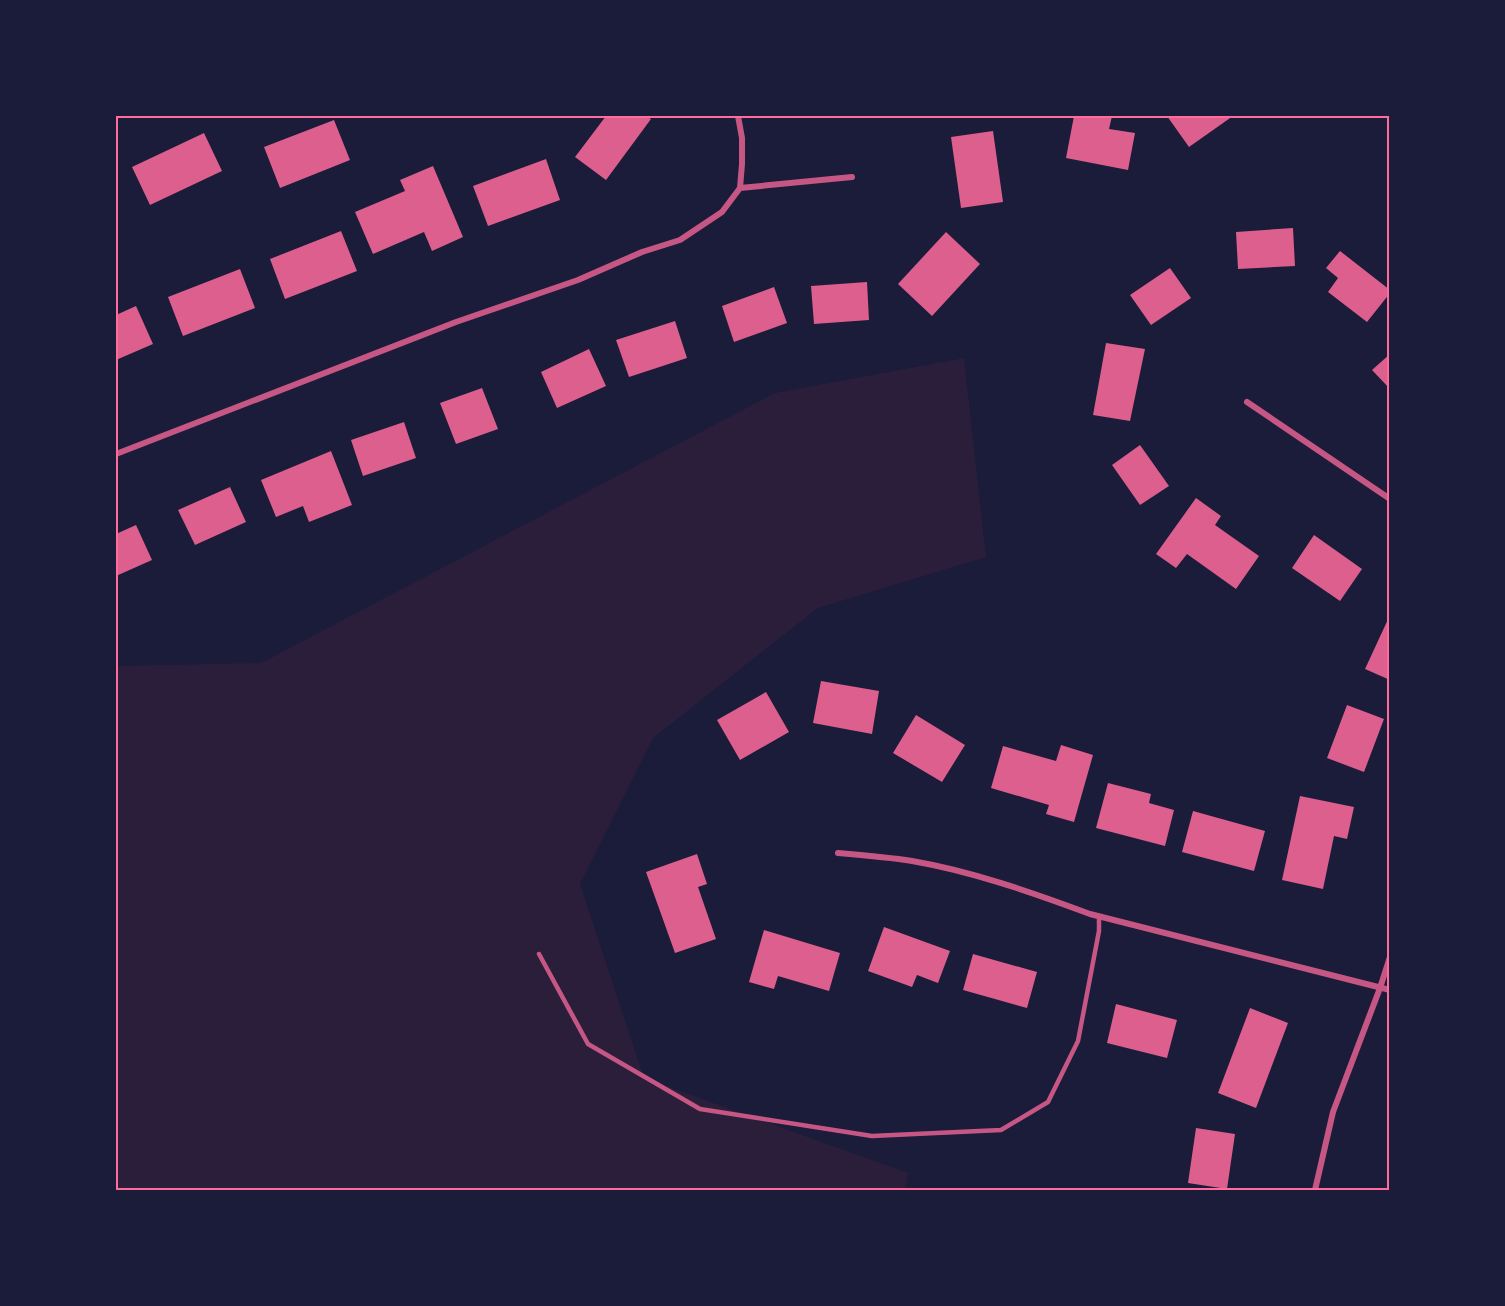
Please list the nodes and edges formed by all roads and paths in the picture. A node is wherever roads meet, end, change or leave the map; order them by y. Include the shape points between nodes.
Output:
1 (738, 116) edge
2 (852, 177) dead end
3 (740, 188) junction
4 (1247, 402) dead end
5 (116, 454) edge
6 (1389, 499) edge
7 (838, 853) dead end
8 (1099, 916) junction
9 (539, 954) dead end
10 (1389, 957) edge
11 (1380, 988) junction
12 (1389, 990) edge
13 (1315, 1191) edge

1 - 3 street via 742,147
2 - 3 street
3 - 5 street via 722,212 680,240
4 - 6 street
7 - 8 street via 913,861 956,871
8 - 9 lane via 1078,1041 1048,1102 1001,1130 872,1136 700,1109 588,1044
8 - 11 street
10 - 11 street
11 - 12 street
11 - 13 street via 1333,1112

